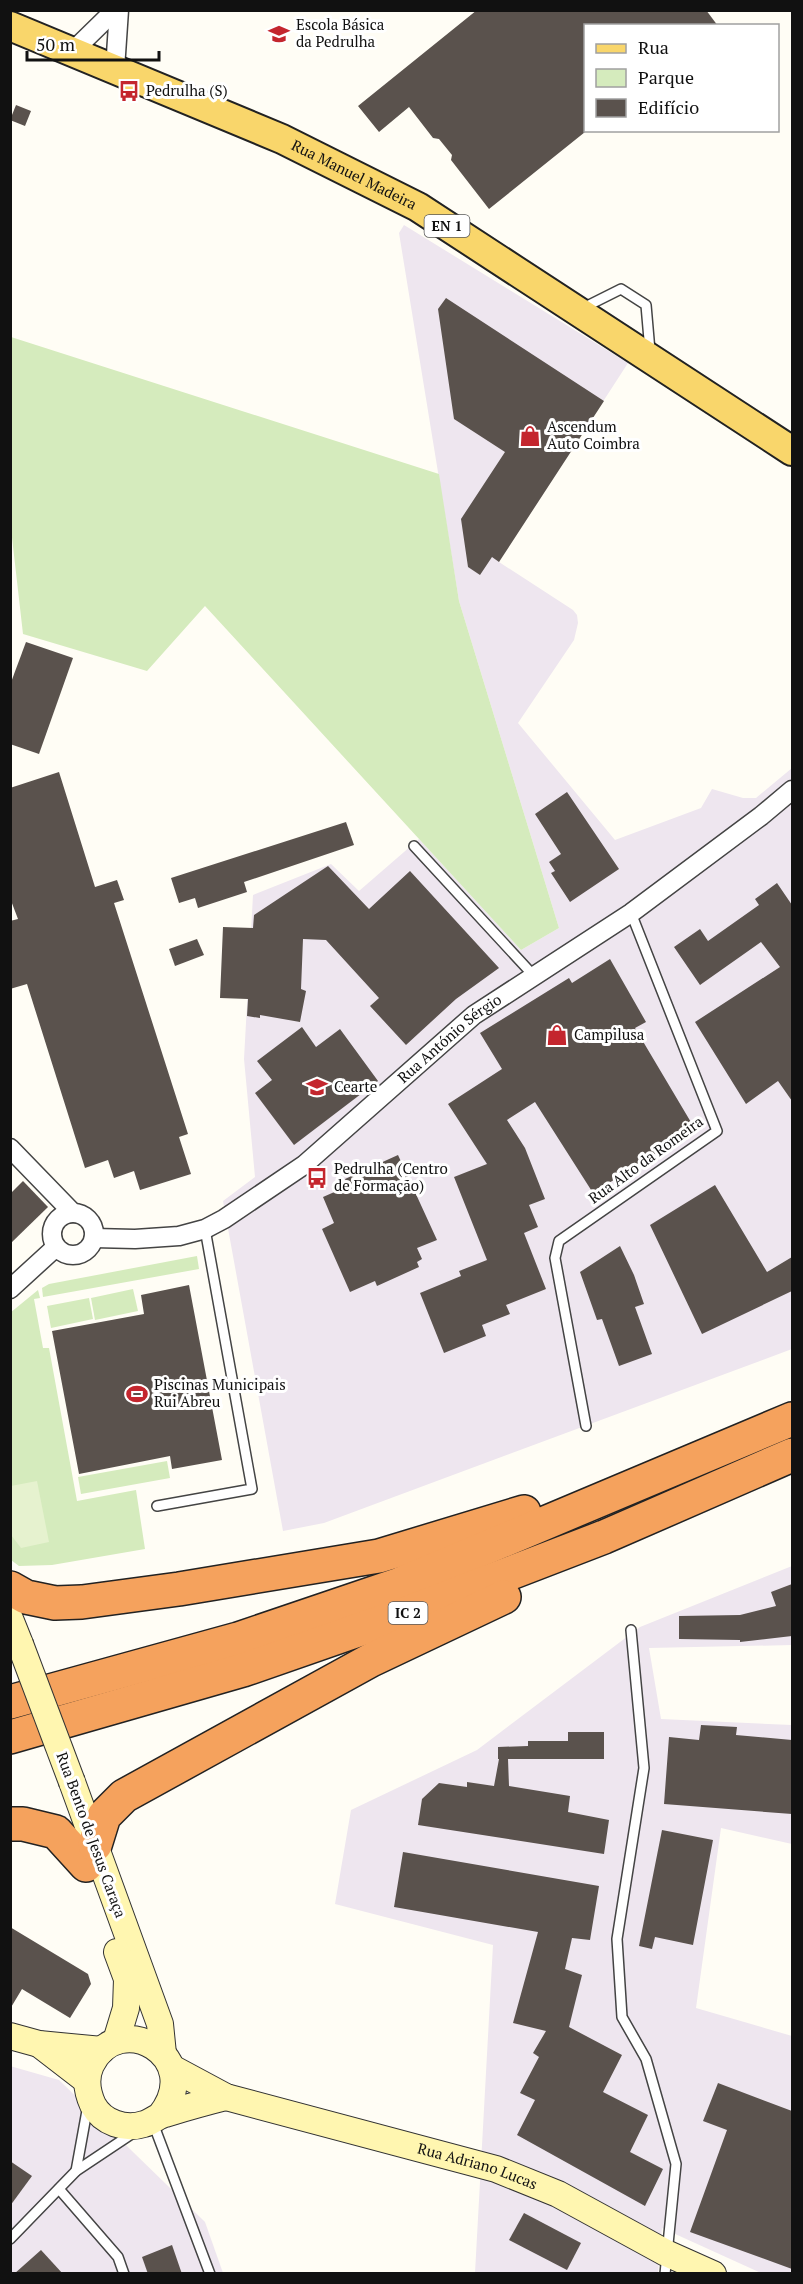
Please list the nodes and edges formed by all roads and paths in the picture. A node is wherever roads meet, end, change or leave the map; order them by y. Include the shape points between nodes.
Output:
1 (117, 10) edge
2 (10, 26) edge
3 (73, 51) junction
4 (115, 69) junction
5 (576, 310) junction
6 (651, 359) junction
7 (792, 451) edge
8 (792, 790) edge
9 (414, 846) dead end
10 (631, 913) junction
11 (534, 975) junction
12 (10, 1148) edge
13 (73, 1213) junction
14 (205, 1229) junction
15 (94, 1238) junction
16 (56, 1247) junction
17 (10, 1289) edge
18 (792, 1419) edge
19 (585, 1426) dead end
20 (792, 1455) edge
21 (617, 1493) junction
22 (157, 1506) dead end
23 (604, 1537) junction
24 (10, 1588) edge
25 (10, 1619) edge
26 (631, 1630) dead end
27 (15, 1655) edge
28 (10, 1702) edge
29 (10, 1737) edge
30 (10, 1824) edge
31 (90, 1855) junction
32 (10, 2036) edge
33 (39, 2044) junction
34 (109, 2046) junction
35 (168, 2061) junction
36 (88, 2089) junction
37 (226, 2097) junction
38 (153, 2120) junction
39 (76, 2171) junction
40 (59, 2189) junction
41 (10, 2239) edge
42 (665, 2263) edge
43 (124, 2274) edge
44 (210, 2274) edge
45 (713, 2274) edge

1 - 3 street
1 - 4 street
2 - 3 main road, Rua Manuel Madeira / EN 1
3 - 4 main road, Rua Manuel Madeira / EN 1
4 - 5 main road, Rua Manuel Madeira / EN 1 via 282,139 418,207
5 - 6 main road, Rua Manuel Madeira / EN 1
5 - 6 lane via 621,289 632,295 646,305
6 - 7 main road, Rua Manuel Madeira / EN 1
8 - 10 street, Rua António Sérgio
9 - 11 lane
10 - 11 street, Rua António Sérgio
10 - 19 lane, Rua Alto da Romeira via 717,1131 559,1241 555,1258
11 - 14 street, Rua António Sérgio via 474,1015 304,1165
12 - 13 street
13 - 15 street via 90,1220
13 - 16 street via 62,1216 54,1225
14 - 15 street, Rua António Sérgio via 179,1236
14 - 22 lane via 252,1489
15 - 16 street via 82,1254 73,1256
16 - 17 street
18 - 21 highway, IC 2
20 - 23 highway, IC 2
21 - 24 highway via 520,1513 379,1556 179,1589 55,1603 26,1597
21 - 28 highway, IC 2 via 400,1584 238,1639
23 - 29 highway, IC 2 via 407,1613 243,1670
23 - 31 highway via 528,1585 371,1660 124,1796 104,1816
25 - 27 main road, Rua Bento de Jesus Caraça
26 - 42 lane via 644,1768 617,1939 622,2017 646,2059 676,2164
27 - 31 main road, Rua Bento de Jesus Caraça, bridge
30 - 31 highway via 56,1832
31 - 34 main road, Rua Bento de Jesus Caraça via 127,1979 126,2008
31 - 35 main road, Rua Bento de Jesus Caraça via 160,2024
32 - 33 main road, Rua Adriano Lucas
33 - 34 main road, Rua Adriano Lucas
33 - 36 main road, Rua Adriano Lucas
34 - 35 main road, Rua Adriano Lucas via 129,2039 142,2040 153,2045
34 - 36 main road via 89,2069
35 - 37 main road, Rua Adriano Lucas
35 - 38 main road via 173,2094 168,2106
36 - 38 main road, Rua Adriano Lucas via 96,2110 118,2125 132,2127
36 - 39 lane
37 - 38 main road, Rua Adriano Lucas
37 - 42 main road, Rua Adriano Lucas via 496,2169 558,2194
38 - 39 lane
38 - 44 lane
39 - 40 lane
40 - 41 lane
40 - 43 lane via 118,2257
42 - 45 main road, Rua Adriano Lucas

